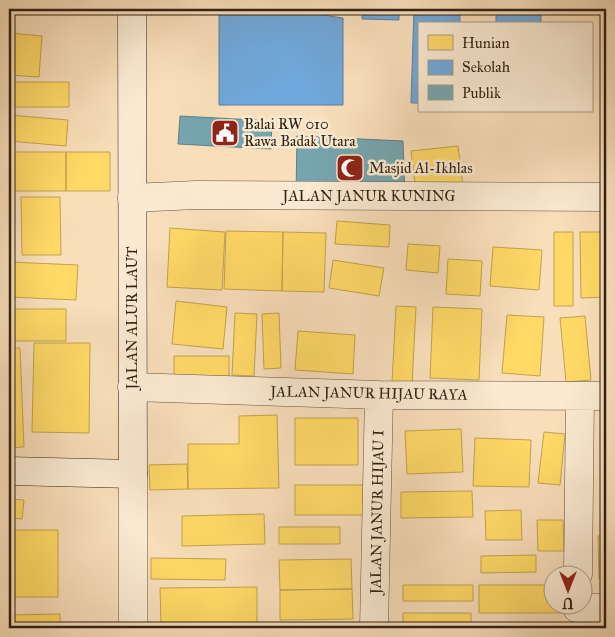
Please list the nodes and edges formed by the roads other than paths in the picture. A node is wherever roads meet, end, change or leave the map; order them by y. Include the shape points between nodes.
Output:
1 (132, 9) edge
2 (606, 197) edge
3 (132, 198) junction
4 (132, 386) junction
5 (379, 395) junction
6 (593, 396) edge
7 (9, 471) edge
8 (133, 474) junction
9 (579, 564) edge
10 (606, 608) edge
11 (592, 611) edge
12 (134, 628) edge
13 (374, 628) edge

1 - 3 street, JALAN ALUR LAUT
2 - 3 street, JALAN JANUR KUNING via 196,195
3 - 4 street, JALAN ALUR LAUT
4 - 5 street, JALAN JANUR HIJAU RAYA
4 - 8 street, JALAN ALUR LAUT
5 - 6 street, JALAN JANUR HIJAU RAYA
5 - 13 street, JALAN JANUR HIJAU I
6 - 9 street
7 - 8 street
8 - 12 street, JALAN ALUR LAUT
10 - 11 street

